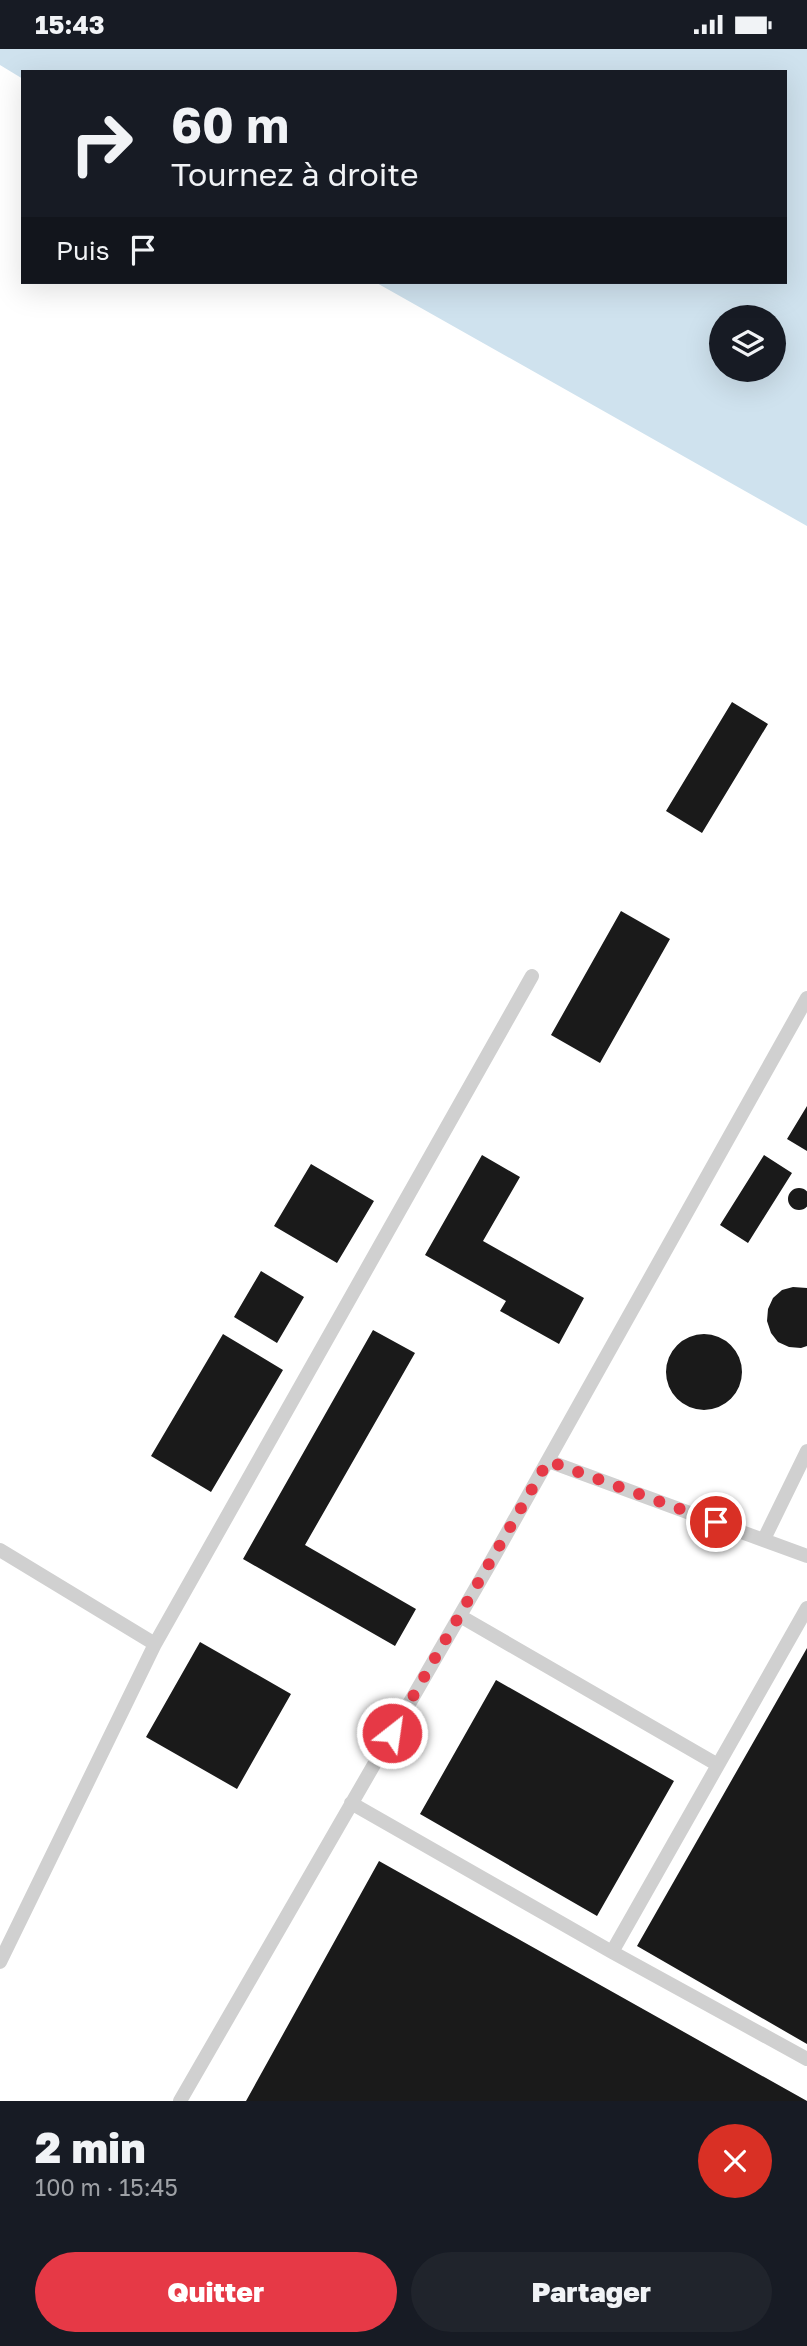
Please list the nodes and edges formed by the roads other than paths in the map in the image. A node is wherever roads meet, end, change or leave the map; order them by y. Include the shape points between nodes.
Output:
1 (532, 976) dead end
2 (807, 998) edge
3 (807, 1451) edge
4 (548, 1461) junction
5 (764, 1539) junction
6 (0, 1550) edge
7 (807, 1556) edge
8 (807, 1608) edge
9 (460, 1616) junction
10 (155, 1644) junction
11 (718, 1765) junction
12 (351, 1803) junction
13 (612, 1952) junction
14 (0, 1962) edge
15 (807, 2059) edge
16 (180, 2101) edge

1 - 10 lane
2 - 4 lane
3 - 5 lane
4 - 5 lane
4 - 9 lane
5 - 7 lane
6 - 10 lane
8 - 11 lane
9 - 11 lane
9 - 12 lane
10 - 14 lane
11 - 13 lane
12 - 13 lane
12 - 16 lane
13 - 15 lane

